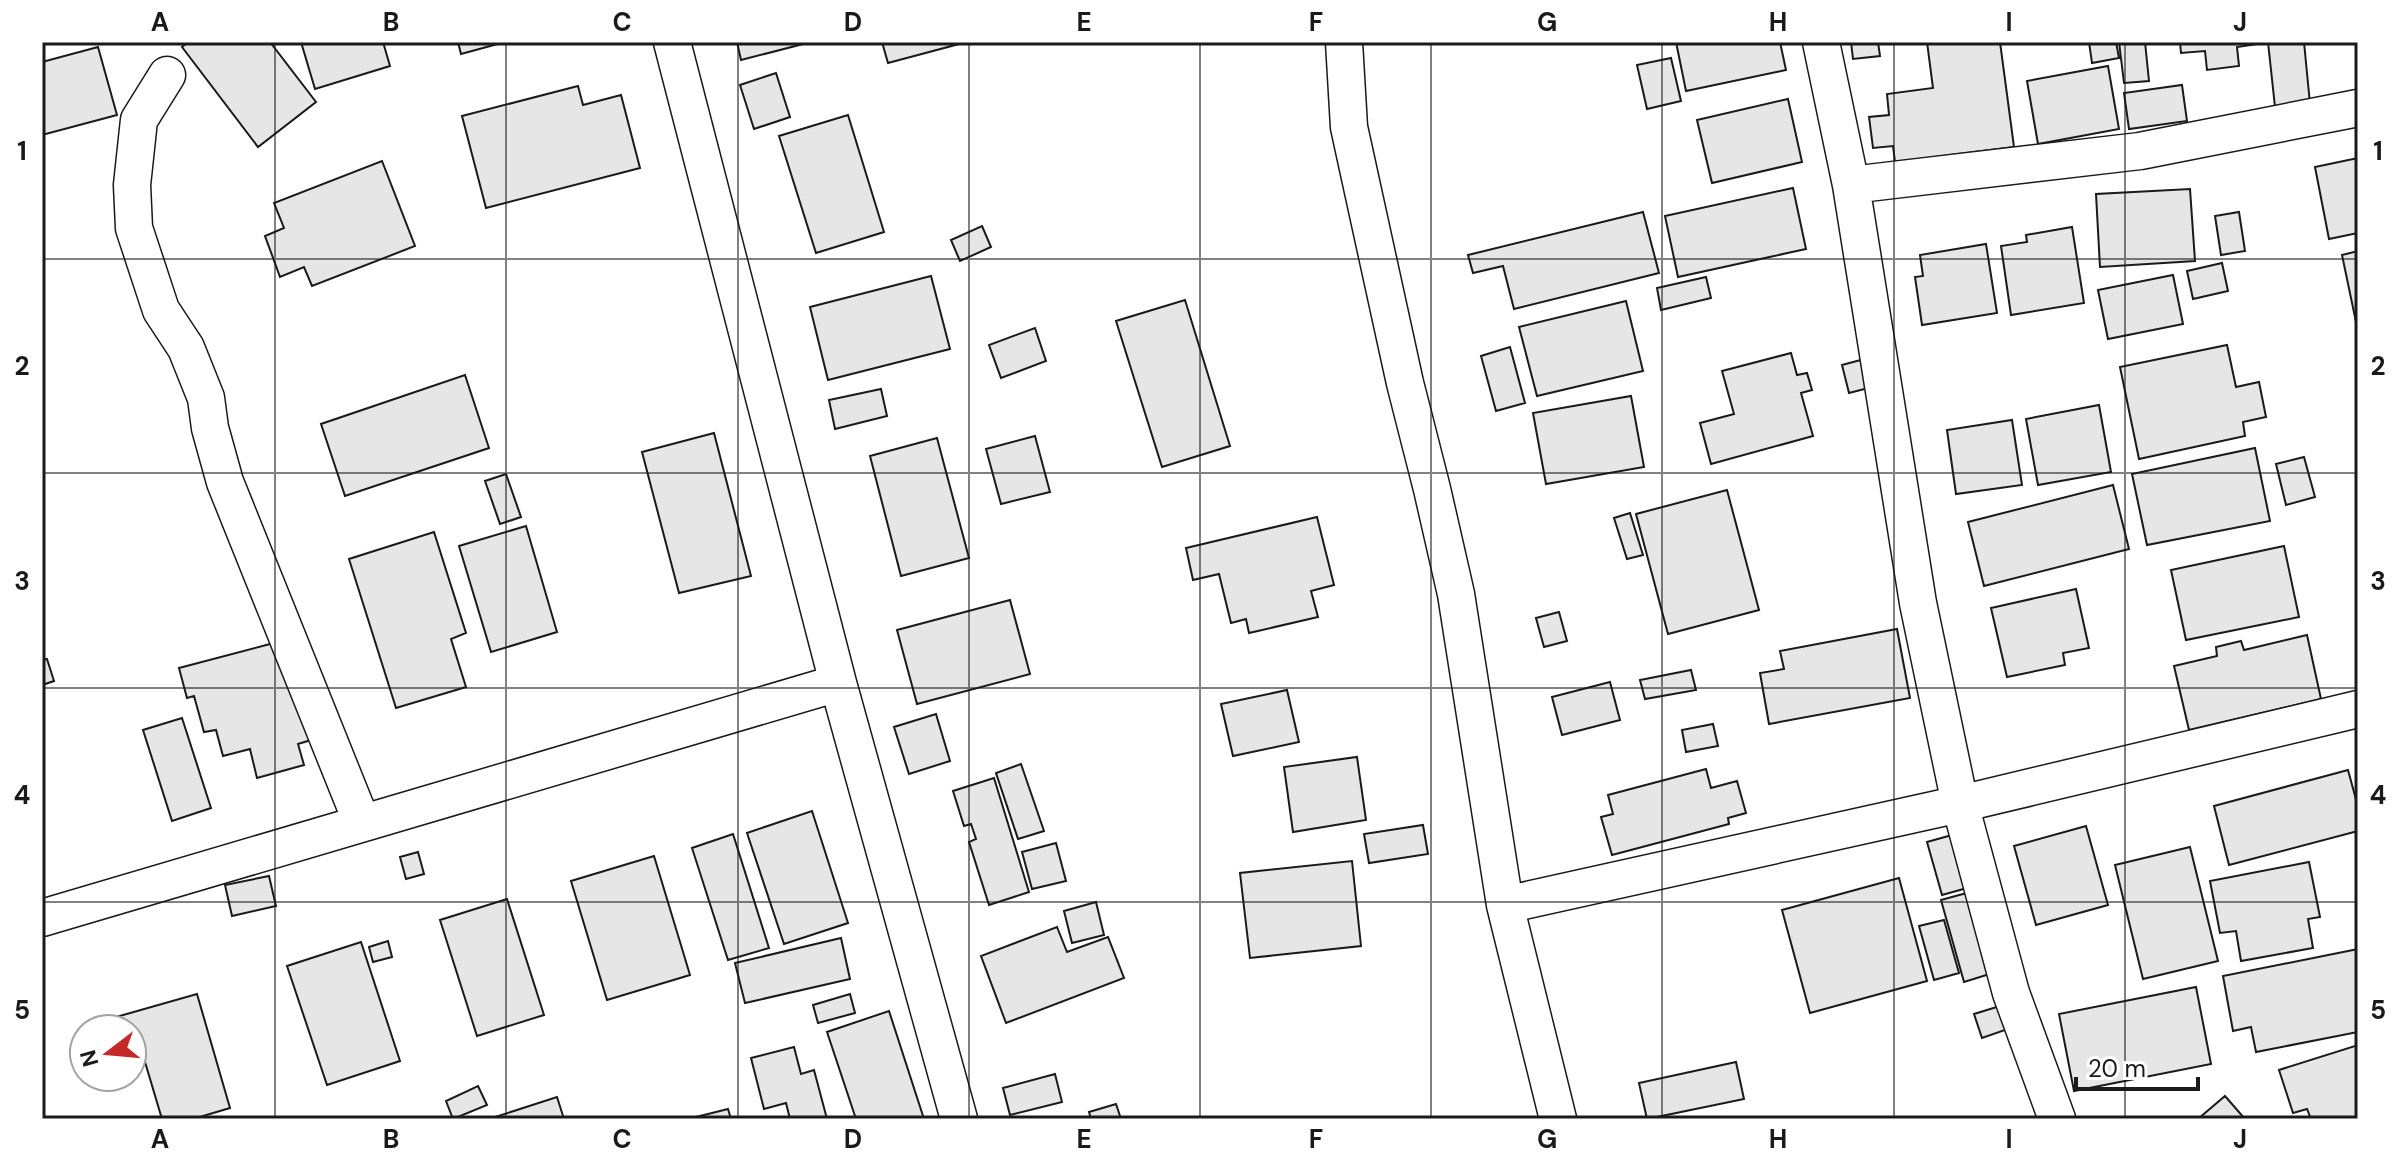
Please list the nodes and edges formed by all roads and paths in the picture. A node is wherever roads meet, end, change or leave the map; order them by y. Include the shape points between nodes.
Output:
1 (672, 42) edge
2 (1344, 42) edge
3 (1821, 42) edge
4 (167, 75) dead end
5 (2358, 108) edge
6 (1851, 185) junction
7 (838, 683) junction
8 (2358, 709) edge
9 (1960, 804) junction
10 (362, 823) junction
11 (1505, 905) junction
12 (42, 918) edge
13 (959, 1119) edge
14 (1558, 1119) edge
15 (2057, 1119) edge

1 - 7 street
2 - 11 street via 1349,127 1456,594
3 - 6 street
4 - 10 street via 139,120 134,228 161,310 186,348 206,398 225,482
5 - 6 street via 2140,151
6 - 9 street via 1918,603
7 - 10 street
7 - 13 street
8 - 9 street
9 - 11 street
9 - 15 street via 2011,993
10 - 12 street
11 - 14 street

